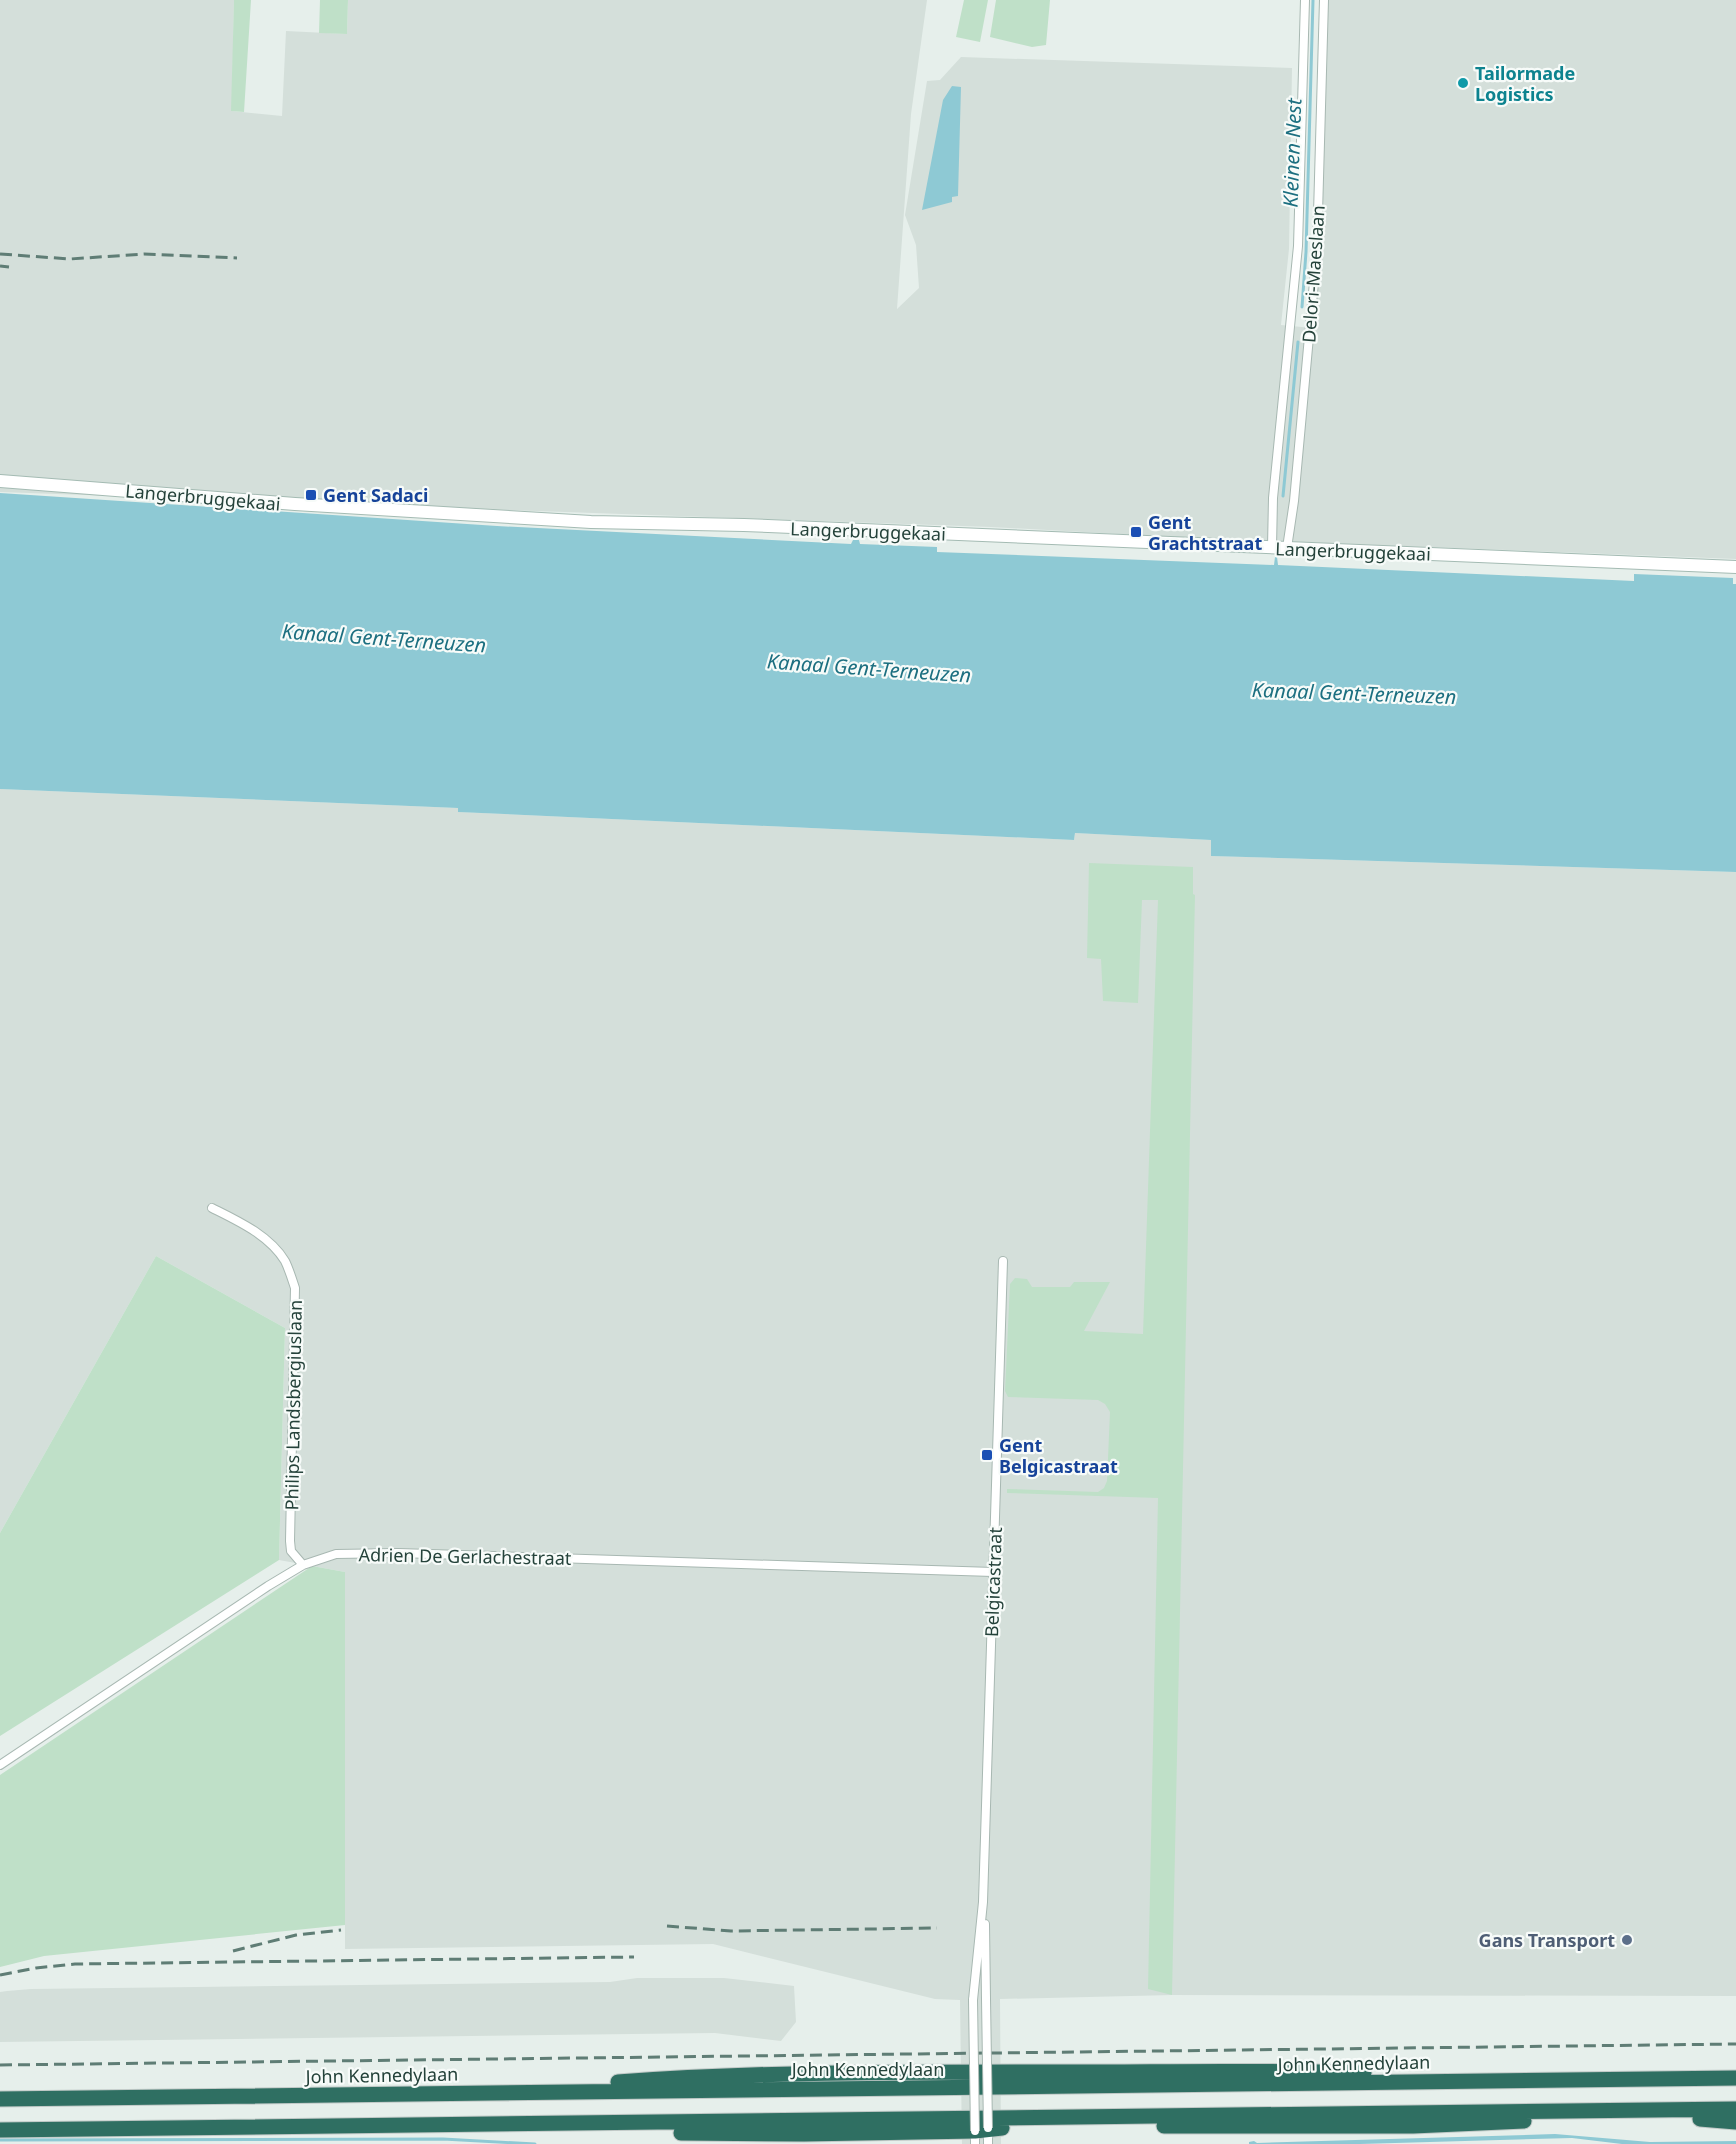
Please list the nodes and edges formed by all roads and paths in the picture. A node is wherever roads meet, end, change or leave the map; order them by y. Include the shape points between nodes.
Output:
1 (1305, 0) edge
2 (1324, 0) edge
3 (0, 481) edge
4 (1272, 547) junction
5 (1287, 548) junction
6 (1736, 567) edge
7 (212, 1208) dead end
8 (1004, 1261) dead end
9 (303, 1565) junction
10 (993, 1572) junction
11 (0, 1765) edge
12 (983, 1902) junction
13 (981, 2071) junction
14 (1736, 2078) edge
15 (1523, 2080) junction
16 (509, 2093) junction
17 (1736, 2098) edge
18 (0, 2100) edge
19 (1736, 2109) edge
20 (1374, 2113) junction
21 (0, 2121) edge
22 (1736, 2122) edge
23 (417, 2126) junction
24 (1272, 2126) junction
25 (0, 2130) edge
26 (984, 2133) edge
27 (988, 2144) edge

1 - 4 street, Delori-Maeslaan via 1298,246 1273,498
2 - 5 street, Delori-Maeslaan via 1317,249
3 - 4 main road, Langerbruggekaai via 591,522
4 - 5 main road, Langerbruggekaai
5 - 6 main road, Langerbruggekaai
7 - 9 street, Philips Landsbergiuslaan via 271,1245 284,1261 295,1288 290,1541 291,1551
8 - 10 street, Belgicastraat
9 - 10 street, Adrien De Gerlachestraat via 336,1554 383,1552
9 - 11 street, Adrien De Gerlachestraat
10 - 12 street, Belgicastraat
12 - 13 street, Belgicastraat, bridge via 987,1955
12 - 13 street, Belgicastraat, bridge via 974,2000
13 - 15 highway via 1270,2070
13 - 16 highway via 677,2078
13 - 26 street, bridge
13 - 26 street, bridge
14 - 15 highway, John Kennedylaan
15 - 16 highway, John Kennedylaan
16 - 18 highway, John Kennedylaan
17 - 21 highway
19 - 20 highway
20 - 23 highway
20 - 24 highway
22 - 24 highway via 1676,2118
23 - 25 highway
23 - 26 highway via 676,2133
24 - 26 highway
26 - 27 street

